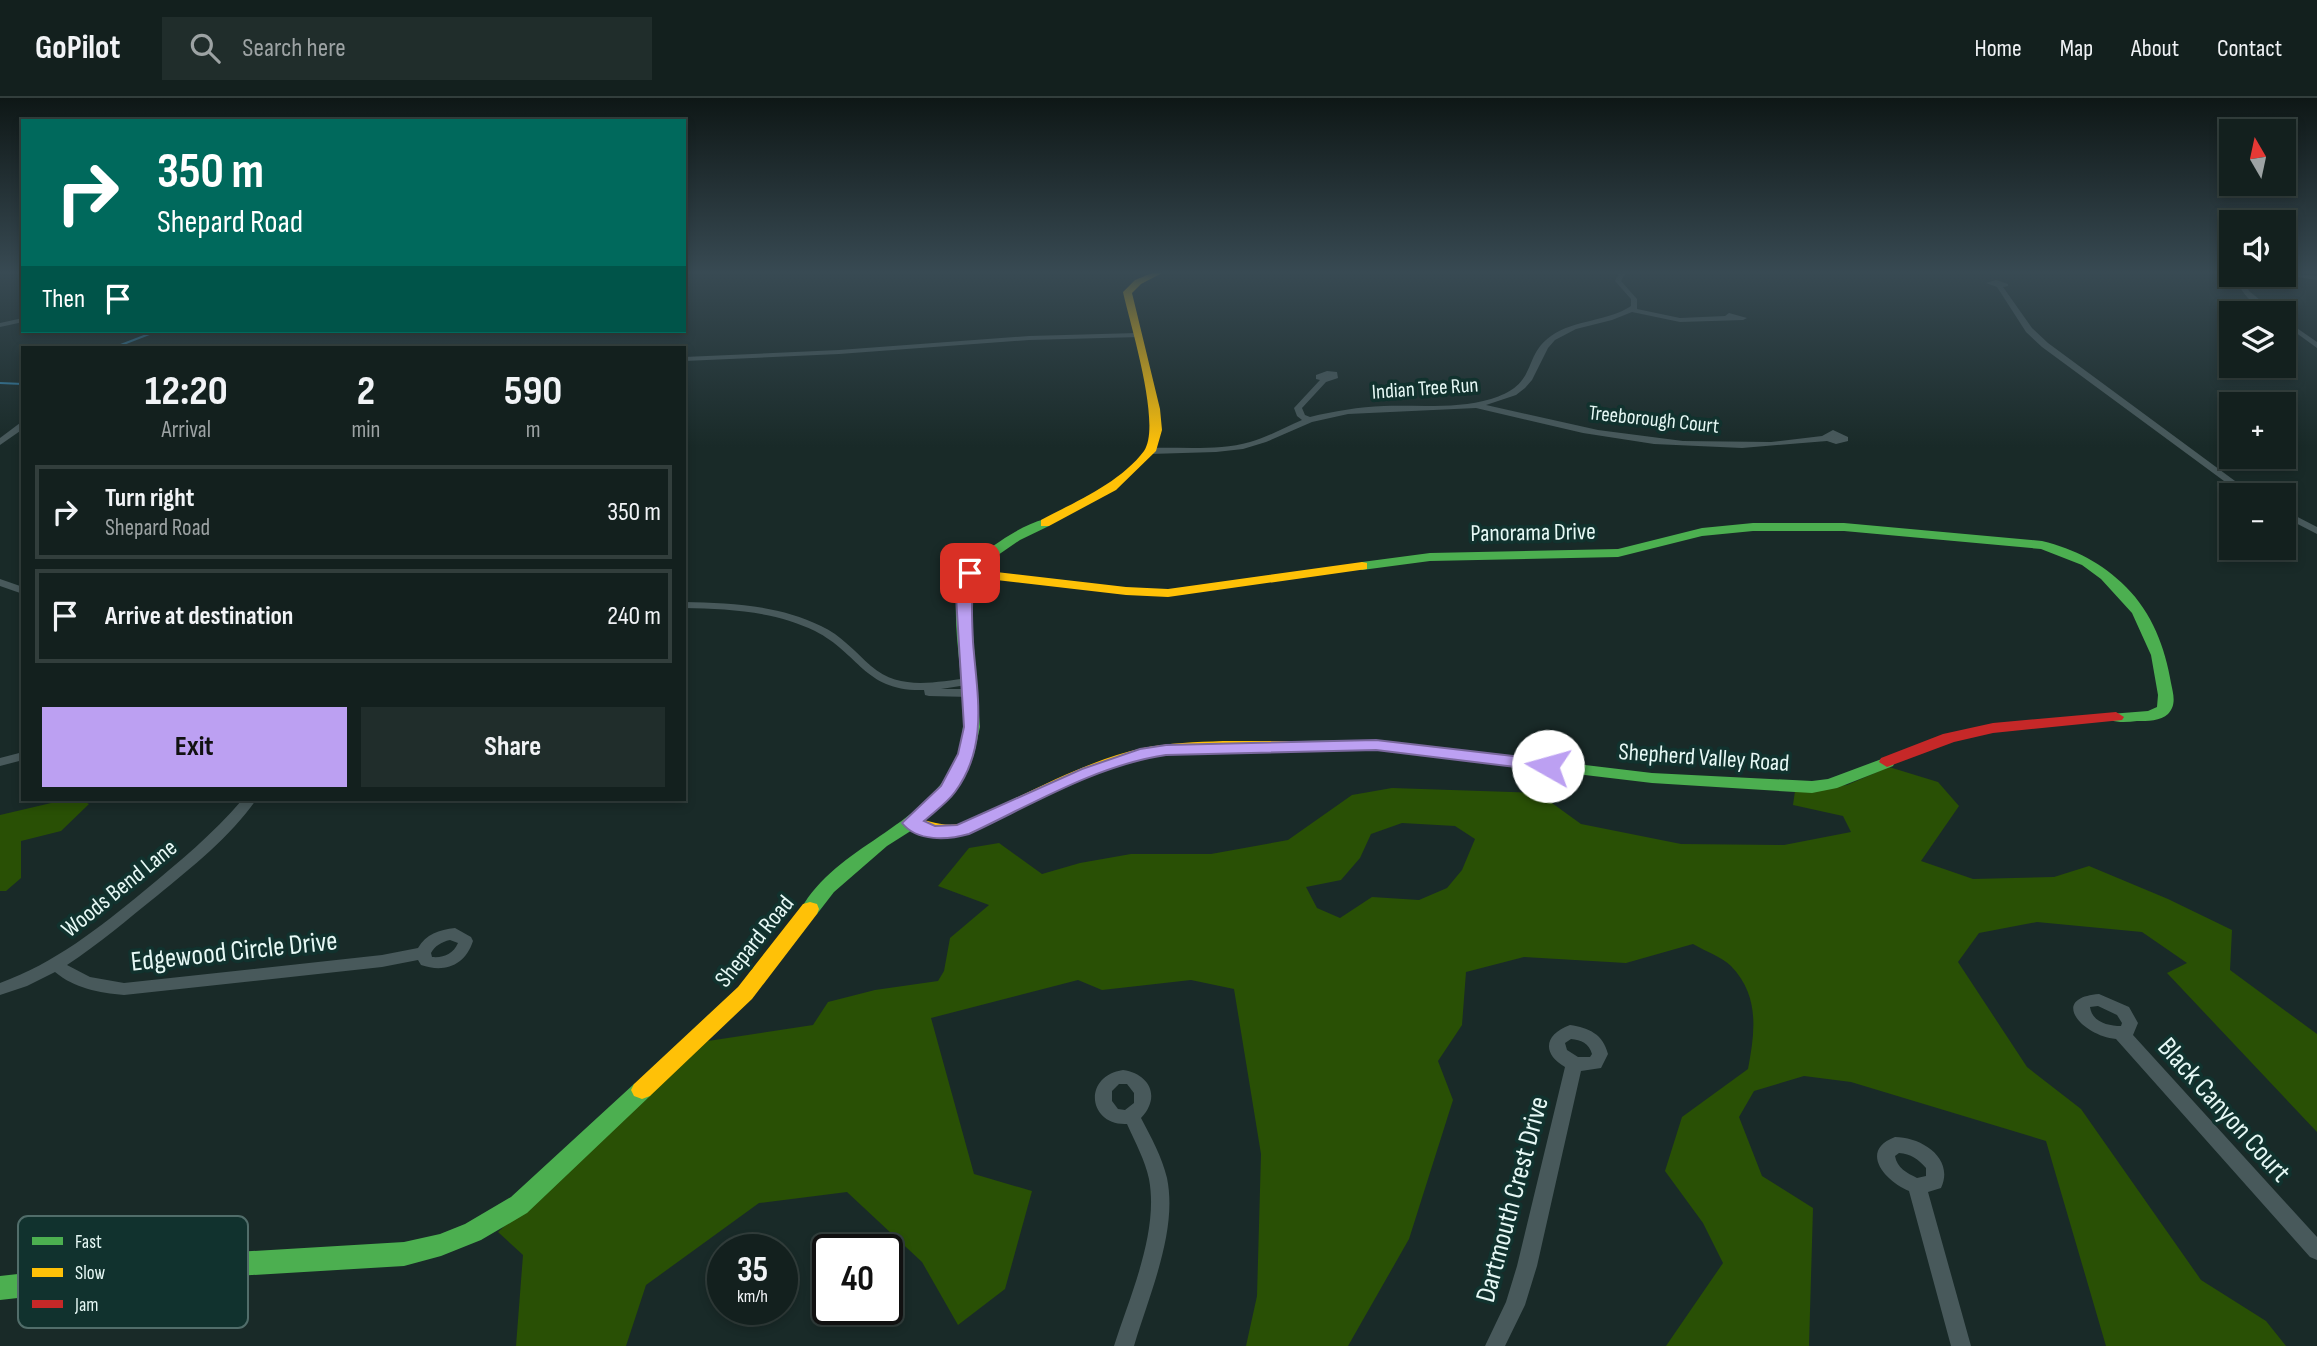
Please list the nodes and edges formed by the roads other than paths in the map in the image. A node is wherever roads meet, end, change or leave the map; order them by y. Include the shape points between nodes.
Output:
1 (1136, 331) edge
2 (1565, 331) edge
3 (2030, 331) edge
4 (2298, 331) edge
5 (1137, 335) junction
6 (2317, 346) edge
7 (686, 359) edge
8 (1324, 380) dead end
9 (1478, 406) junction
10 (1309, 420) junction
11 (21, 426) edge
12 (1828, 438) dead end
13 (0, 442) edge
14 (1152, 446) junction
15 (2233, 483) edge
16 (2296, 520) edge
17 (2317, 531) edge
18 (2091, 566) joint
19 (970, 573) junction
20 (0, 582) edge
21 (17, 582) edge
22 (686, 605) edge
23 (969, 687) junction
24 (21, 757) edge
25 (0, 762) edge
26 (248, 801) edge
27 (911, 823) junction
28 (423, 953) dead end
29 (57, 965) junction
30 (0, 989) edge
31 (2121, 1033) dead end
32 (1574, 1065) dead end
33 (1131, 1114) dead end
34 (1917, 1186) dead end
35 (2317, 1251) edge
36 (248, 1263) edge
37 (18, 1286) edge
38 (0, 1288) edge
39 (1124, 1346) edge
40 (1495, 1346) edge
41 (1961, 1346) edge

1 - 5 street
2 - 9 street, Indian Tree Run via 1539,351 1524,386
3 - 15 street
4 - 6 street
5 - 7 street
5 - 14 street via 1155,409
8 - 10 street via 1298,408
9 - 10 street, Indian Tree Run via 1362,410
9 - 12 street, Treeborough Court via 1650,440 1744,444
10 - 14 street, Indian Tree Run via 1255,443 1211,450
11 - 13 street
14 - 19 street via 1112,487 1015,537
16 - 17 street
18 - 19 street, Panorama Drive via 2068,552 2023,542 1794,526 1702,532 1618,553 1430,557 1168,593
18 - 27 street, Shepherd Valley Road via 2120,591 2149,627 2160,654 2166,703 2157,713 1993,728 1949,738 1812,787 1652,778 1376,745 1166,750 1088,773 962,830 932,832
19 - 23 street, Shepard Road via 963,596
20 - 21 street
22 - 23 street via 781,614 832,636 887,682 931,692
23 - 27 street, Shepard Road via 972,727 961,767 947,790
24 - 25 street
26 - 29 street, Woods Bend Lane via 200,853 90,944
27 - 36 street, Shepard Road via 827,887 745,993 510,1213 475,1234 437,1248
28 - 29 street, Edgewood Circle Drive via 124,989 97,987
29 - 30 street, Woods Bend Lane
31 - 35 street, Black Canyon Court
32 - 40 street, Dartmouth Crest Drive via 1527,1266 1516,1305
33 - 39 street via 1154,1164 1161,1200
34 - 41 street
37 - 38 street, Shepard Road

